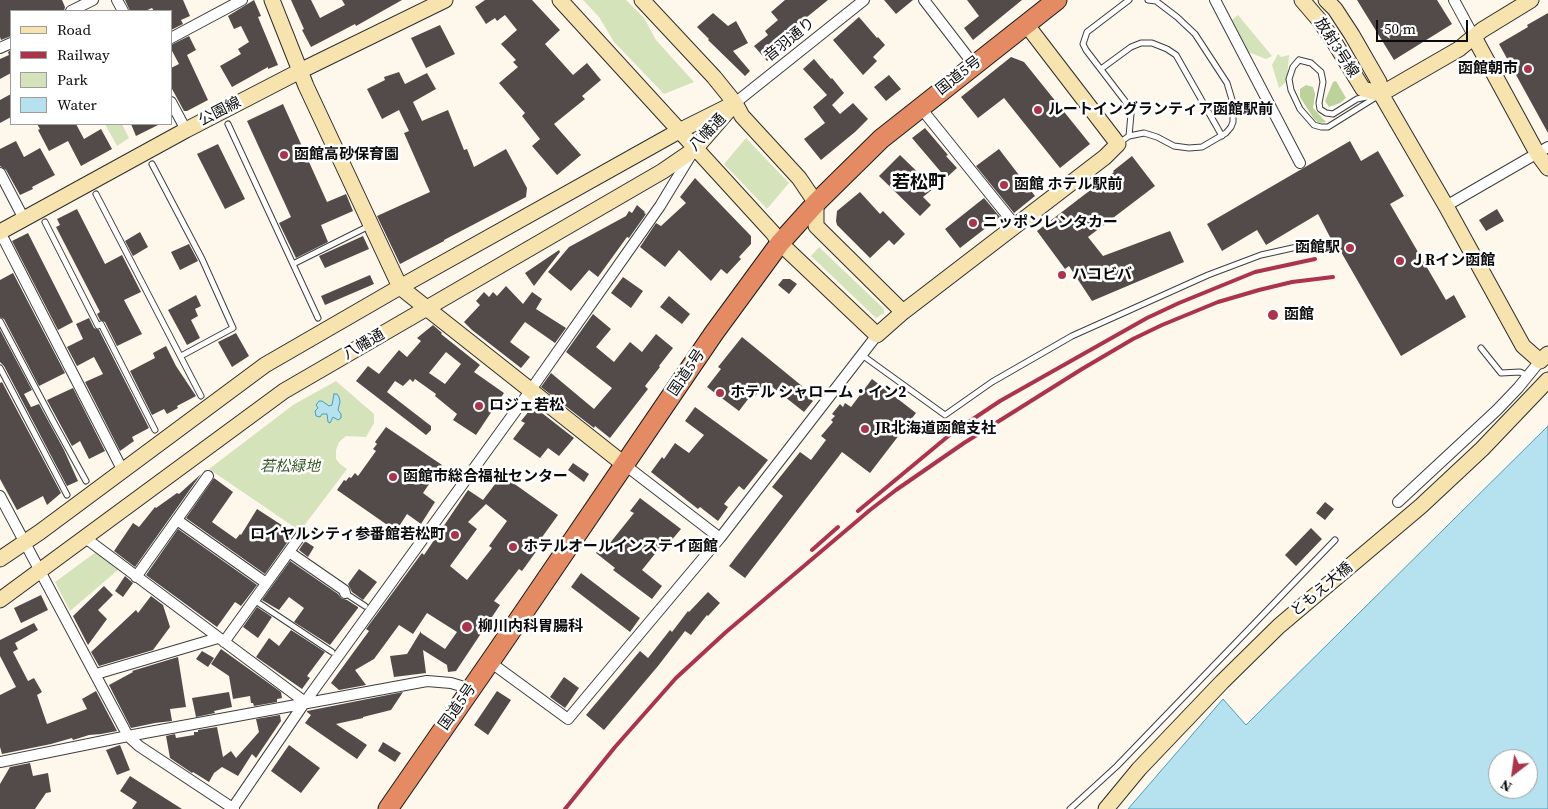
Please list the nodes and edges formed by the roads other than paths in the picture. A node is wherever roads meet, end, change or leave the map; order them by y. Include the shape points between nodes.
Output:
1 (93, 0) edge
2 (242, 0) edge
3 (272, 0) edge
4 (445, 0) edge
5 (560, 0) edge
6 (642, 0) edge
7 (864, 0) edge
8 (924, 0) edge
9 (1057, 0) edge
10 (1129, 0) edge
11 (1148, 0) edge
12 (1215, 0) edge
13 (1302, 0) edge
14 (1326, 0) edge
15 (1454, 0) edge
16 (1531, 0) edge
17 (74, 10) edge
18 (1026, 24) junction
19 (1474, 36) junction
20 (172, 37) edge
21 (974, 65) junction
22 (1101, 69) junction
23 (300, 71) junction
24 (1381, 94) junction
25 (172, 104) edge
26 (735, 104) junction
27 (920, 107) junction
28 (228, 124) dead end
29 (186, 130) junction
30 (679, 131) junction
31 (1222, 136) junction
32 (1123, 140) junction
33 (695, 149) junction
34 (1542, 150) edge
35 (1300, 163) dead end
36 (152, 164) dead end
37 (1548, 168) edge
38 (0, 173) edge
39 (96, 194) dead end
40 (816, 202) junction
41 (1446, 206) junction
42 (24, 219) junction
43 (45, 222) dead end
44 (371, 225) junction
45 (1016, 225) junction
46 (0, 232) edge
47 (780, 243) junction
48 (1315, 243) dead end
49 (293, 264) junction
50 (400, 287) junction
51 (428, 308) junction
52 (903, 312) junction
53 (318, 318) dead end
54 (0, 321) edge
55 (877, 335) junction
56 (1480, 348) dead end
57 (862, 354) junction
58 (181, 356) junction
59 (1544, 358) edge
60 (0, 368) edge
61 (1528, 376) junction
62 (1548, 380) edge
63 (530, 390) junction
64 (201, 396) dead end
65 (155, 430) dead end
66 (625, 465) junction
67 (123, 471) junction
68 (208, 476) dead end
69 (86, 481) dead end
70 (67, 495) dead end
71 (0, 496) edge
72 (1398, 502) dead end
73 (177, 520) junction
74 (301, 535) dead end
75 (84, 537) junction
76 (720, 538) junction
77 (1336, 540) dead end
78 (25, 543) junction
79 (289, 552) junction
80 (0, 559) edge
81 (40, 570) junction
82 (136, 577) junction
83 (266, 583) junction
84 (346, 593) joint
85 (0, 600) edge
86 (254, 600) junction
87 (365, 606) dead end
88 (221, 640) junction
89 (332, 652) dead end
90 (490, 662) junction
91 (96, 674) junction
92 (471, 689) junction
93 (305, 702) junction
94 (128, 736) junction
95 (0, 761) edge
96 (233, 809) edge
97 (388, 809) edge
98 (1070, 809) edge
99 (1106, 809) edge

1 - 17 street
2 - 20 street
3 - 23 street
4 - 23 street, 公園線
5 - 30 street
6 - 26 street
7 - 26 street, 音羽通り
8 - 21 street
9 - 18 highway, 国道5号
10 - 22 lane via 1087,32 1084,38 1086,50
11 - 31 lane via 1156,1 1195,34 1227,83 1233,103 1233,122
12 - 35 street
13 - 24 street, 放射3号線 via 1331,37 1363,89
14 - 24 street, 放射3号線 via 1352,35 1379,82
15 - 19 street
16 - 19 street
18 - 21 highway, 国道5号
18 - 32 street
19 - 24 street via 1459,49
19 - 34 street
21 - 27 highway, 国道5号
22 - 31 lane via 1141,43 1167,48 1176,55
22 - 32 lane via 1125,101 1130,114
23 - 29 street, 公園線
23 - 44 street
24 - 24 lane via 1328,127 1321,127 1309,121 1300,109 1289,80 1299,60 1311,63 1321,72 1323,82 1319,103 1320,109 1326,113 1333,114 1357,99
24 - 41 street
25 - 29 street
26 - 30 street
26 - 33 street, 八幡通
26 - 40 street
27 - 40 highway, 国道5号 via 881,139
27 - 45 street
28 - 49 lane
29 - 42 street, 公園線
30 - 33 street
30 - 50 street
31 - 32 lane via 1202,147 1189,148 1174,146 1144,133
32 - 45 street
33 - 47 street
33 - 51 street, 八幡通
33 - 63 street via 660,206
34 - 37 street
34 - 41 street
36 - 58 lane via 202,259 233,328
38 - 42 street
39 - 58 lane
40 - 47 highway, 国道5号
40 - 52 street via 816,226
41 - 59 street via 1523,346
42 - 46 street, 公園線
43 - 65 lane
44 - 49 lane
44 - 50 street
45 - 52 street
46 - 67 street
47 - 55 street
47 - 66 highway, 国道5号 via 714,333
48 - 57 lane via 1261,255 1208,275 1072,336 992,382 946,415
49 - 53 lane
50 - 51 street
50 - 67 street via 265,365
51 - 63 street
51 - 75 street, 八幡通 via 284,391
52 - 55 street
54 - 69 lane
55 - 57 street
56 - 61 lane via 1501,373 1520,372
57 - 76 street
58 - 64 lane
59 - 61 street
60 - 70 lane
61 - 72 street via 1497,410
62 - 99 street, ともえ大橋 via 1421,506 1279,626 1139,769
63 - 66 street
63 - 93 street
66 - 76 street
66 - 90 highway, 国道5号
67 - 78 street
68 - 73 street
71 - 78 street
73 - 82 street
73 - 83 street
74 - 79 street
75 - 81 street, 八幡通
75 - 82 street
76 - 90 street via 568,719
77 - 98 lane via 1117,766
78 - 80 street
78 - 81 street
79 - 83 street
79 - 84 street
81 - 85 street, 八幡通
81 - 91 street
82 - 88 street
83 - 86 street
84 - 87 lane
86 - 88 street
86 - 89 lane
88 - 91 street
88 - 93 street
90 - 92 highway, 国道5号
91 - 94 street
92 - 93 street via 427,681
92 - 97 highway, 国道5号
93 - 94 street
93 - 96 street
94 - 95 street
94 - 96 street

